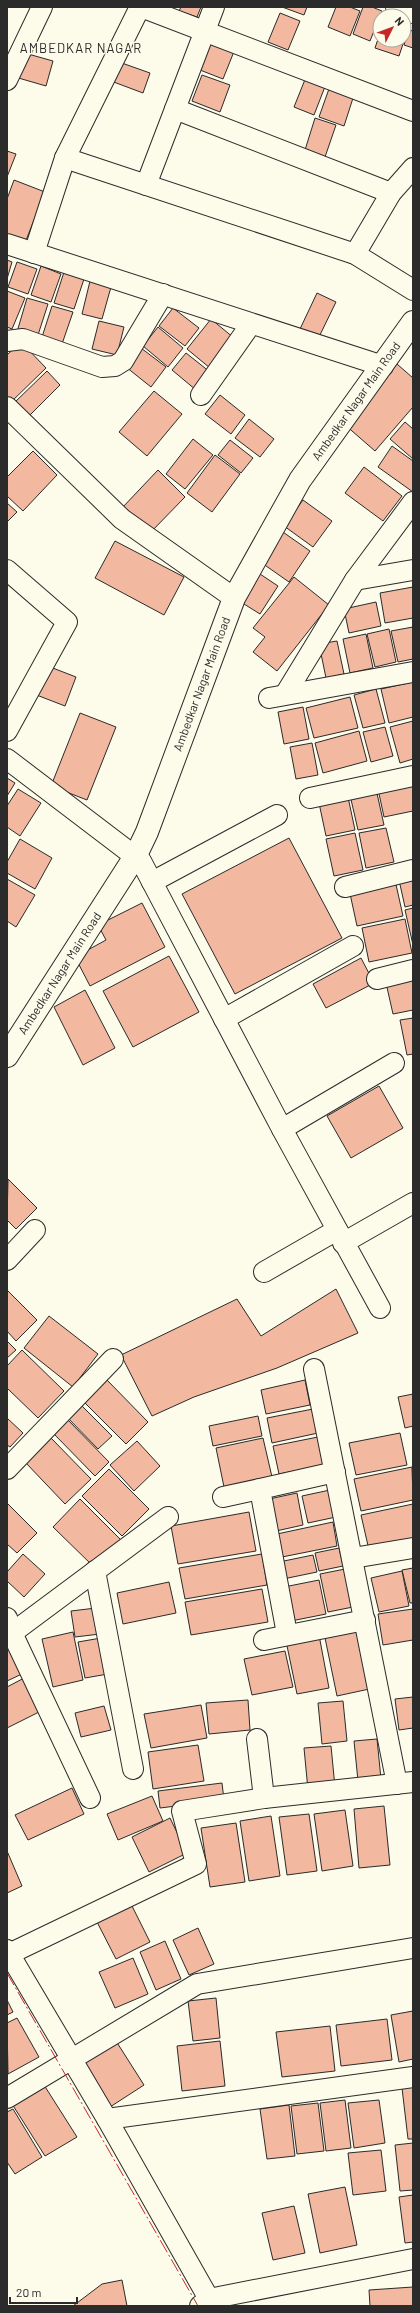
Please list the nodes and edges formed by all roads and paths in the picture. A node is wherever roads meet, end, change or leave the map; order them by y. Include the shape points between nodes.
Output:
1 (42, 7) edge
2 (140, 7) edge
3 (214, 7) edge
4 (396, 7) edge
5 (413, 13) edge
6 (205, 30) junction
7 (7, 80) edge
8 (176, 109) junction
9 (413, 111) edge
10 (65, 158) junction
11 (413, 168) edge
12 (146, 186) junction
13 (391, 193) junction
14 (7, 244) edge
15 (34, 252) junction
16 (355, 254) junction
17 (413, 290) edge
18 (163, 294) junction
19 (413, 322) edge
20 (251, 324) junction
21 (7, 341) edge
22 (383, 366) junction
23 (202, 395) dead end
24 (7, 407) edge
25 (413, 502) edge
26 (7, 570) edge
27 (413, 570) edge
28 (355, 580) junction
29 (234, 598) junction
30 (413, 672) edge
31 (7, 731) edge
32 (7, 759) edge
33 (413, 776) edge
34 (310, 798) dead end
35 (277, 815) dead end
36 (136, 855) junction
37 (413, 870) edge
38 (152, 882) junction
39 (345, 887) dead end
40 (353, 946) dead end
41 (413, 970) edge
42 (377, 979) dead end
43 (224, 1019) junction
44 (7, 1056) edge
45 (394, 1063) dead end
46 (282, 1129) junction
47 (413, 1203) edge
48 (35, 1230) dead end
49 (340, 1236) junction
50 (7, 1260) edge
51 (264, 1272) dead end
52 (380, 1308) dead end
53 (112, 1359) dead end
54 (314, 1369) dead end
55 (7, 1469) edge
56 (335, 1472) junction
57 (260, 1489) junction
58 (223, 1497) dead end
59 (168, 1517) dead end
60 (413, 1548) edge
61 (353, 1558) junction
62 (95, 1571) junction
63 (365, 1620) junction
64 (9, 1625) edge
65 (287, 1634) junction
66 (264, 1640) dead end
67 (257, 1739) dead end
68 (132, 1769) dead end
69 (405, 1783) edge
70 (90, 1798) dead end
71 (264, 1798) junction
72 (413, 1948) edge
73 (8, 1953) edge
74 (71, 2058) junction
75 (413, 2077) edge
76 (7, 2098) edge
77 (107, 2119) junction
78 (413, 2259) edge
79 (205, 2302) edge

1 - 7 street
2 - 6 street
2 - 10 street
3 - 6 street
4 - 5 street
6 - 8 street
6 - 9 street
8 - 12 street
8 - 13 street
10 - 12 street
10 - 15 street
11 - 13 street
12 - 16 street
13 - 16 street
14 - 15 street
15 - 18 street
16 - 17 street
18 - 20 street
18 - 21 street via 123,361 115,366 102,367 23,339
19 - 22 street, Ambedkar Nagar Main Road
20 - 22 street
20 - 23 street
22 - 29 street, Ambedkar Nagar Main Road via 300,480
24 - 29 street via 122,519
25 - 28 street
26 - 31 street via 67,622
27 - 28 street
28 - 30 street via 277,696
29 - 36 street, Ambedkar Nagar Main Road via 147,832
32 - 36 street
33 - 34 street
35 - 38 street
36 - 38 street
36 - 44 street, Ambedkar Nagar Main Road
37 - 39 street
38 - 43 street
40 - 43 street
41 - 42 street
43 - 46 street
45 - 46 street
46 - 49 street
47 - 49 street
48 - 50 street
49 - 51 street
49 - 52 street
53 - 55 street
54 - 56 street
56 - 57 street
56 - 61 street
57 - 58 street
57 - 65 street
59 - 62 street
60 - 61 street
61 - 63 street
62 - 64 street
62 - 68 street
63 - 65 street
63 - 69 street
64 - 70 street
65 - 66 street
67 - 71 street
69 - 71 street
71 - 73 street via 182,1811 196,1864
72 - 74 street via 197,1984
73 - 74 street
74 - 76 street
74 - 77 street
75 - 77 street
77 - 79 street
78 - 79 street

